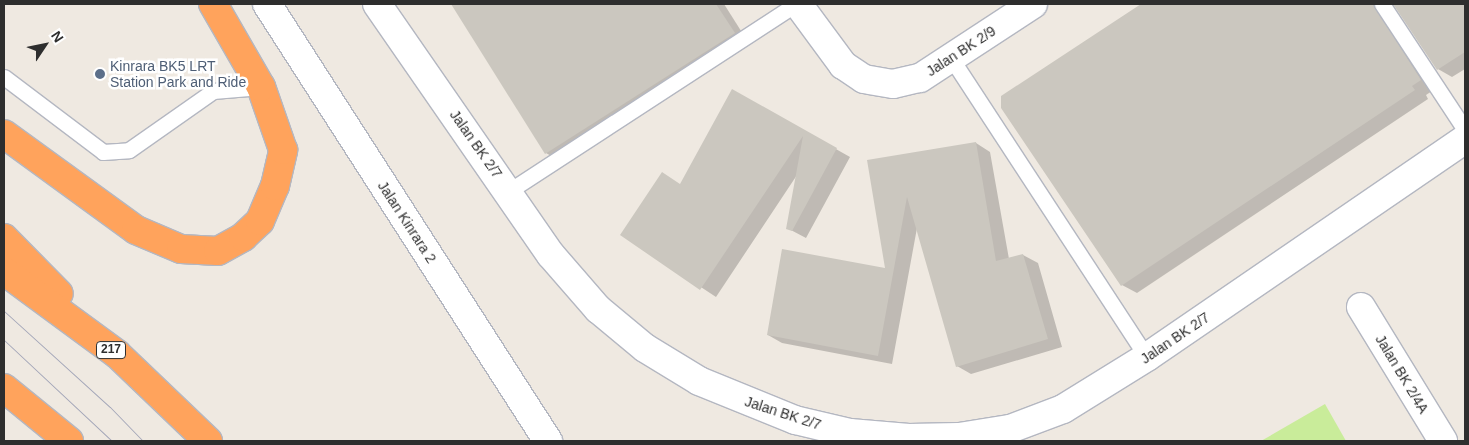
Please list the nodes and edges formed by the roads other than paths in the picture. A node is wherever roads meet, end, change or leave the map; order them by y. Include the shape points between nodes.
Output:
1 (213, 4) edge
2 (267, 4) edge
3 (377, 4) edge
4 (797, 4) edge
5 (1033, 4) edge
6 (1382, 4) edge
7 (951, 58) junction
8 (4, 77) edge
9 (261, 87) junction
10 (1465, 130) edge
11 (4, 134) edge
12 (1465, 139) edge
13 (509, 191) junction
14 (4, 238) edge
15 (4, 270) edge
16 (1361, 307) dead end
17 (117, 354) junction
18 (1147, 357) junction
19 (4, 388) edge
20 (4, 399) edge
21 (64, 437) edge
22 (208, 441) edge
23 (548, 441) edge
24 (1443, 441) edge

1 - 9 highway
2 - 23 street, Jalan Kinrara 2
3 - 13 street, Jalan BK 2/7
4 - 7 street, Jalan BK 2/9 via 843,65 864,78 893,84 920,78
4 - 13 lane
5 - 7 street, Jalan BK 2/9
6 - 10 lane
7 - 18 lane
8 - 9 lane via 103,152 129,150 213,91
9 - 11 highway via 283,150 275,186 260,221 243,237 218,251 181,249 136,230
12 - 18 street, Jalan BK 2/7
13 - 18 street, Jalan BK 2/7 via 551,255 598,309 645,348 699,381 795,420 850,433 909,438 959,437 1001,430 1063,409
14 - 17 highway
15 - 17 highway, 217
16 - 24 street, Jalan BK 2/4A
17 - 22 highway, 217
19 - 21 highway
20 - 21 highway

